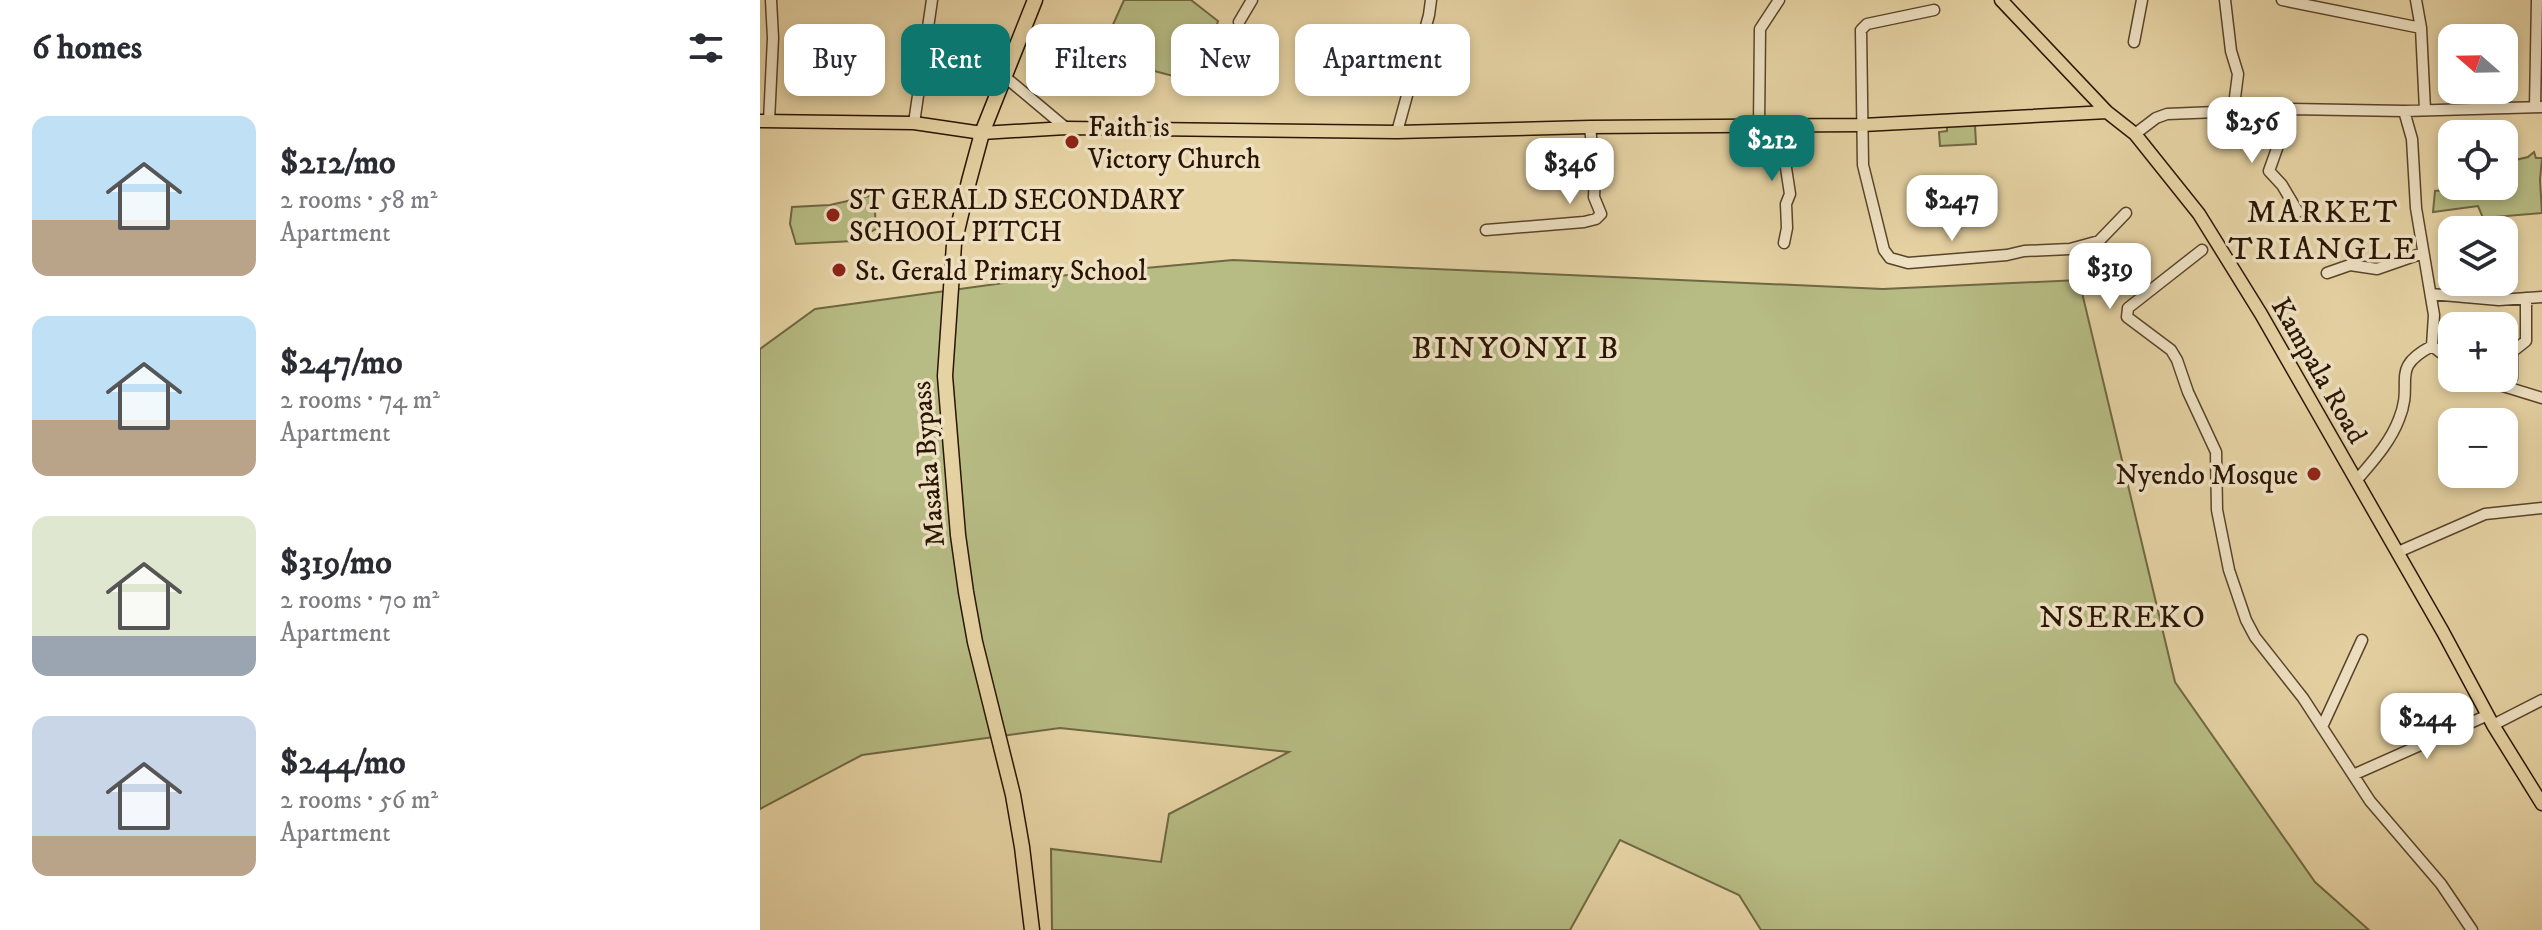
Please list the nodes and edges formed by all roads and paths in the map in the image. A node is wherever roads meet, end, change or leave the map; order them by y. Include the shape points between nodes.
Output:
1 (771, 0) edge
2 (932, 0) edge
3 (1035, 0) edge
4 (1252, 0) edge
5 (1431, 0) edge
6 (1779, 0) edge
7 (2001, 0) edge
8 (2142, 0) edge
9 (2225, 0) edge
10 (2282, 0) edge
11 (2416, 0) edge
12 (2537, 0) edge
13 (1934, 10) dead end
14 (1239, 22) dead end
15 (2421, 28) junction
16 (2134, 42) dead end
17 (1010, 61) edge
18 (1010, 81) edge
19 (996, 96) edge
20 (2538, 107) edge
21 (2291, 109) junction
22 (2425, 110) junction
23 (2404, 111) junction
24 (2107, 112) junction
25 (2233, 113) junction
26 (765, 121) edge
27 (914, 123) junction
28 (1863, 125) junction
29 (1759, 126) junction
30 (1590, 127) junction
31 (1789, 127) junction
32 (1066, 128) junction
33 (1397, 132) junction
34 (982, 133) junction
35 (2135, 134) junction
36 (2298, 212) dead end
37 (2126, 213) dead end
38 (1486, 230) dead end
39 (1784, 243) dead end
40 (2202, 250) dead end
41 (2423, 253) junction
42 (2327, 273) dead end
43 (2431, 294) junction
44 (2542, 297) edge
45 (2526, 298) junction
46 (2432, 346) junction
47 (2518, 347) edge
48 (2438, 350) edge
49 (2517, 392) edge
50 (2542, 398) edge
51 (2356, 481) junction
52 (2542, 508) edge
53 (2398, 552) junction
54 (2362, 640) dead end
55 (2542, 700) edge
56 (2490, 720) junction
57 (2322, 727) junction
58 (2353, 775) junction
59 (2542, 804) edge
60 (1032, 930) edge
61 (2472, 930) edge

1 - 26 street
2 - 27 street
3 - 17 highway, Masaka Bypass
4 - 14 street
5 - 33 street
6 - 29 street via 1760,29
7 - 24 main road, Kampala Road
8 - 16 street
9 - 25 street via 2238,74
10 - 15 street
11 - 15 street
12 - 20 street
13 - 28 street via 1867,24 1861,30
15 - 22 street
18 - 32 street
19 - 34 highway, Masaka Bypass
20 - 22 street
21 - 23 street
21 - 25 street
21 - 36 street via 2269,171
22 - 23 street
23 - 41 street via 2412,139
24 - 28 main road
24 - 35 main road, Kampala Road
25 - 35 street via 2167,114
26 - 27 main road
27 - 34 main road
28 - 31 main road
28 - 37 street via 1864,175 1884,250 1898,262 2070,249 2099,241
29 - 30 main road
29 - 31 main road
30 - 33 main road
30 - 38 street via 1594,197 1601,214 1596,219
31 - 39 street
32 - 33 main road
32 - 34 main road
34 - 60 highway, Masaka Bypass via 954,244 945,376 966,592 1013,795
35 - 51 main road, Kampala Road via 2224,252
40 - 57 street via 2128,308 2127,317 2177,360 2216,452 2217,510 2246,620
41 - 42 street via 2377,269 2350,265
41 - 43 street
43 - 45 street
43 - 46 street
44 - 45 street
45 - 47 street via 2526,341
46 - 48 street
46 - 51 street via 2408,363 2399,419
49 - 50 street
51 - 53 main road, Kampala Road
52 - 53 street via 2485,514
53 - 56 main road, Kampala Road
54 - 57 street
55 - 56 street
56 - 58 street
56 - 59 main road, Kampala Road
57 - 58 street
58 - 61 street

